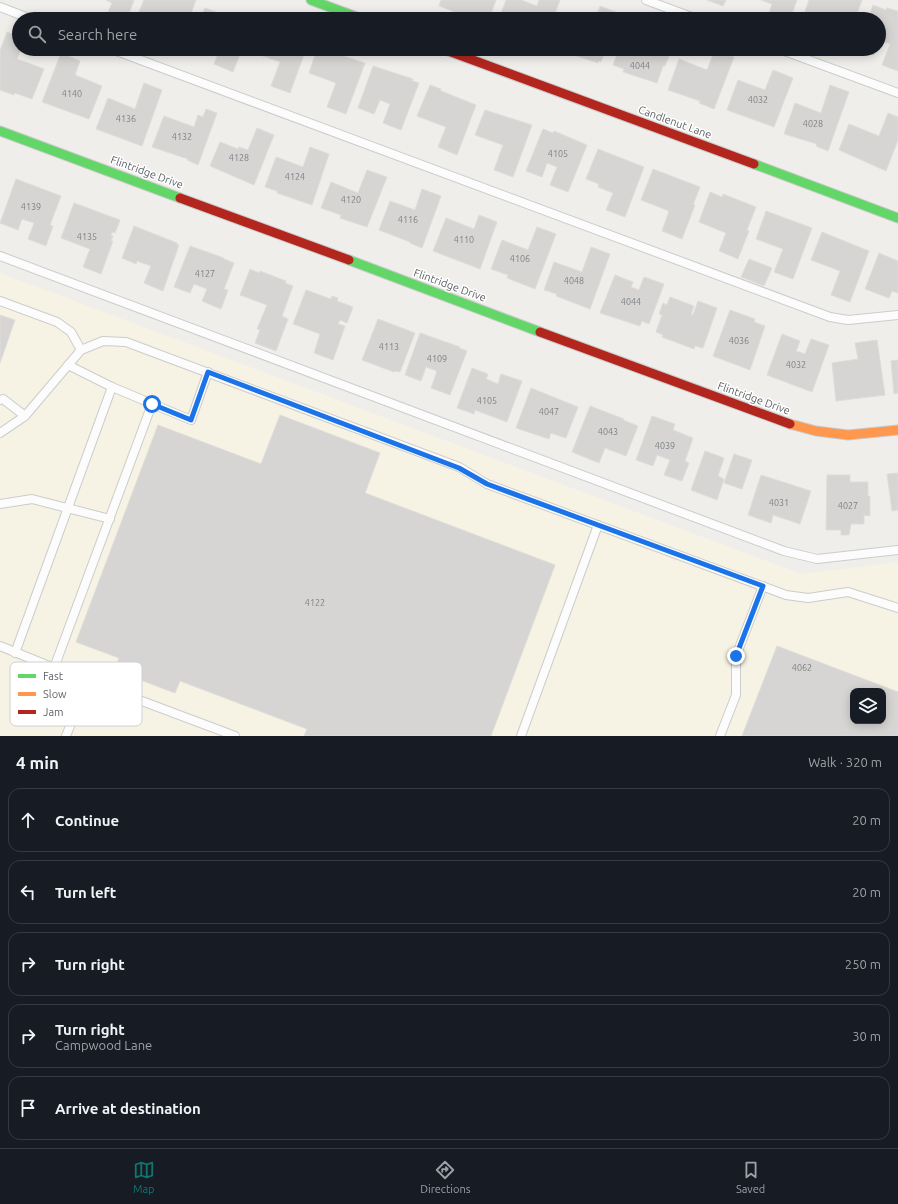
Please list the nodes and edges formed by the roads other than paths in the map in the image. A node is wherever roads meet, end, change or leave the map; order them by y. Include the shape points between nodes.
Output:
1 (311, 0) edge
2 (646, 0) edge
3 (0, 7) edge
4 (13, 12) edge
5 (343, 12) edge
6 (678, 12) edge
7 (131, 56) edge
8 (462, 56) edge
9 (798, 56) edge
10 (898, 93) edge
11 (0, 131) edge
12 (898, 218) edge
13 (0, 256) edge
14 (0, 301) edge
15 (898, 314) edge
16 (81, 350) junction
17 (68, 365) junction
18 (208, 372) junction
19 (112, 387) junction
20 (0, 400) edge
21 (152, 404) junction
22 (25, 416) junction
23 (898, 430) edge
24 (0, 433) edge
25 (0, 504) edge
26 (69, 508) junction
27 (110, 519) junction
28 (598, 525) junction
29 (898, 550) edge
30 (763, 586) junction
31 (898, 608) edge
32 (0, 646) edge
33 (15, 653) junction
34 (38, 662) edge
35 (56, 662) edge
36 (142, 701) edge
37 (70, 726) edge
38 (66, 736) edge
39 (235, 736) edge
40 (521, 736) edge
41 (720, 736) edge

1 - 5 street
2 - 6 lane
3 - 4 lane
7 - 15 lane via 830,317 848,320
8 - 12 street, Candlenut Lane
9 - 10 lane
11 - 23 street, Flintridge Drive via 789,424 848,435
13 - 29 lane via 784,551 817,559
14 - 16 lane via 57,322 71,332
16 - 17 lane
16 - 18 lane via 102,341 126,342
17 - 19 lane
17 - 22 lane
18 - 21 lane via 191,420
18 - 28 lane via 459,468 487,484
19 - 21 lane
19 - 26 lane
20 - 22 lane via 3,399
21 - 27 lane
22 - 24 lane
25 - 26 lane via 32,499
26 - 27 lane
26 - 33 lane
27 - 35 lane
28 - 30 lane
28 - 40 lane
30 - 31 lane via 786,595 808,598 848,592
30 - 41 lane via 736,656 736,695
32 - 33 lane
33 - 34 lane
36 - 39 lane
37 - 38 lane

